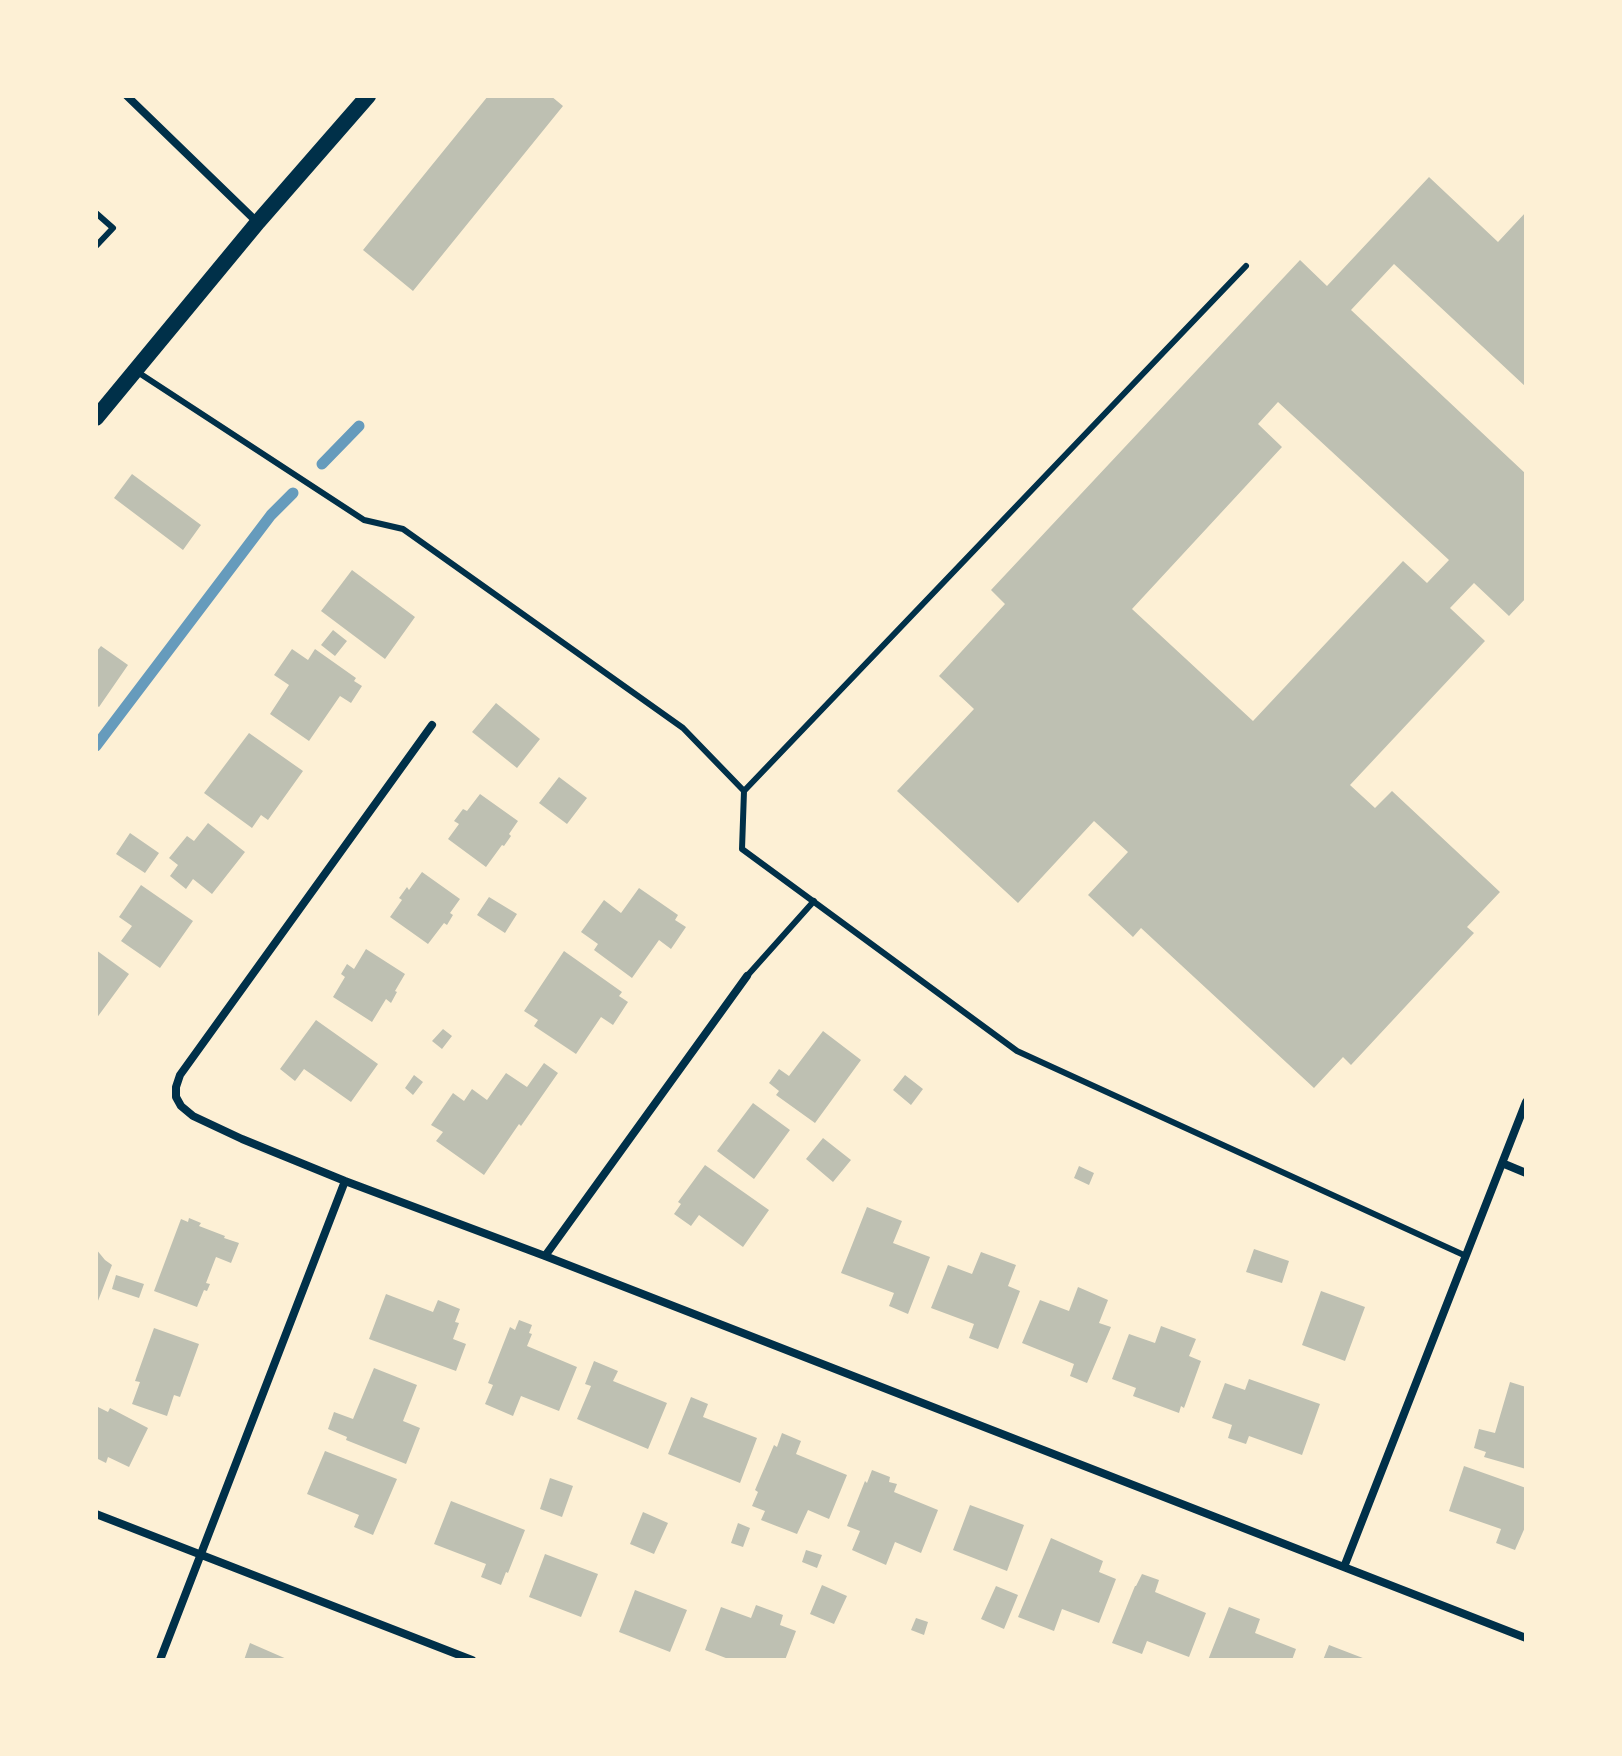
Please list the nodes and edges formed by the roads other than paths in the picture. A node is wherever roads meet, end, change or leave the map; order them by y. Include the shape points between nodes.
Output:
1 (127, 96) edge
2 (368, 96) edge
3 (96, 213) edge
4 (258, 222) junction
5 (96, 246) edge
6 (1246, 266) dead end
7 (135, 371) junction
8 (96, 418) edge
9 (432, 725) dead end
10 (744, 791) junction
11 (814, 901) junction
12 (747, 976) joint
13 (1526, 1102) edge
14 (1502, 1163) junction
15 (1526, 1173) edge
16 (345, 1181) junction
17 (545, 1256) junction
18 (1466, 1256) junction
19 (96, 1514) edge
20 (201, 1555) junction
21 (1344, 1567) junction
22 (1526, 1638) edge
23 (160, 1660) edge
24 (472, 1660) edge

1 - 4 street
2 - 4 main road
3 - 5 lane via 113,228
4 - 7 main road
6 - 10 lane
7 - 8 main road
7 - 10 lane via 364,520 403,529 683,728
9 - 16 street via 176,1087 181,1106 193,1116
10 - 11 lane via 742,849
11 - 12 lane
11 - 18 lane via 1017,1051
12 - 17 street
13 - 14 street
14 - 15 street
14 - 18 street
16 - 17 street
16 - 20 street
17 - 21 street
18 - 21 street
19 - 20 street
20 - 23 street
20 - 24 street
21 - 22 street

